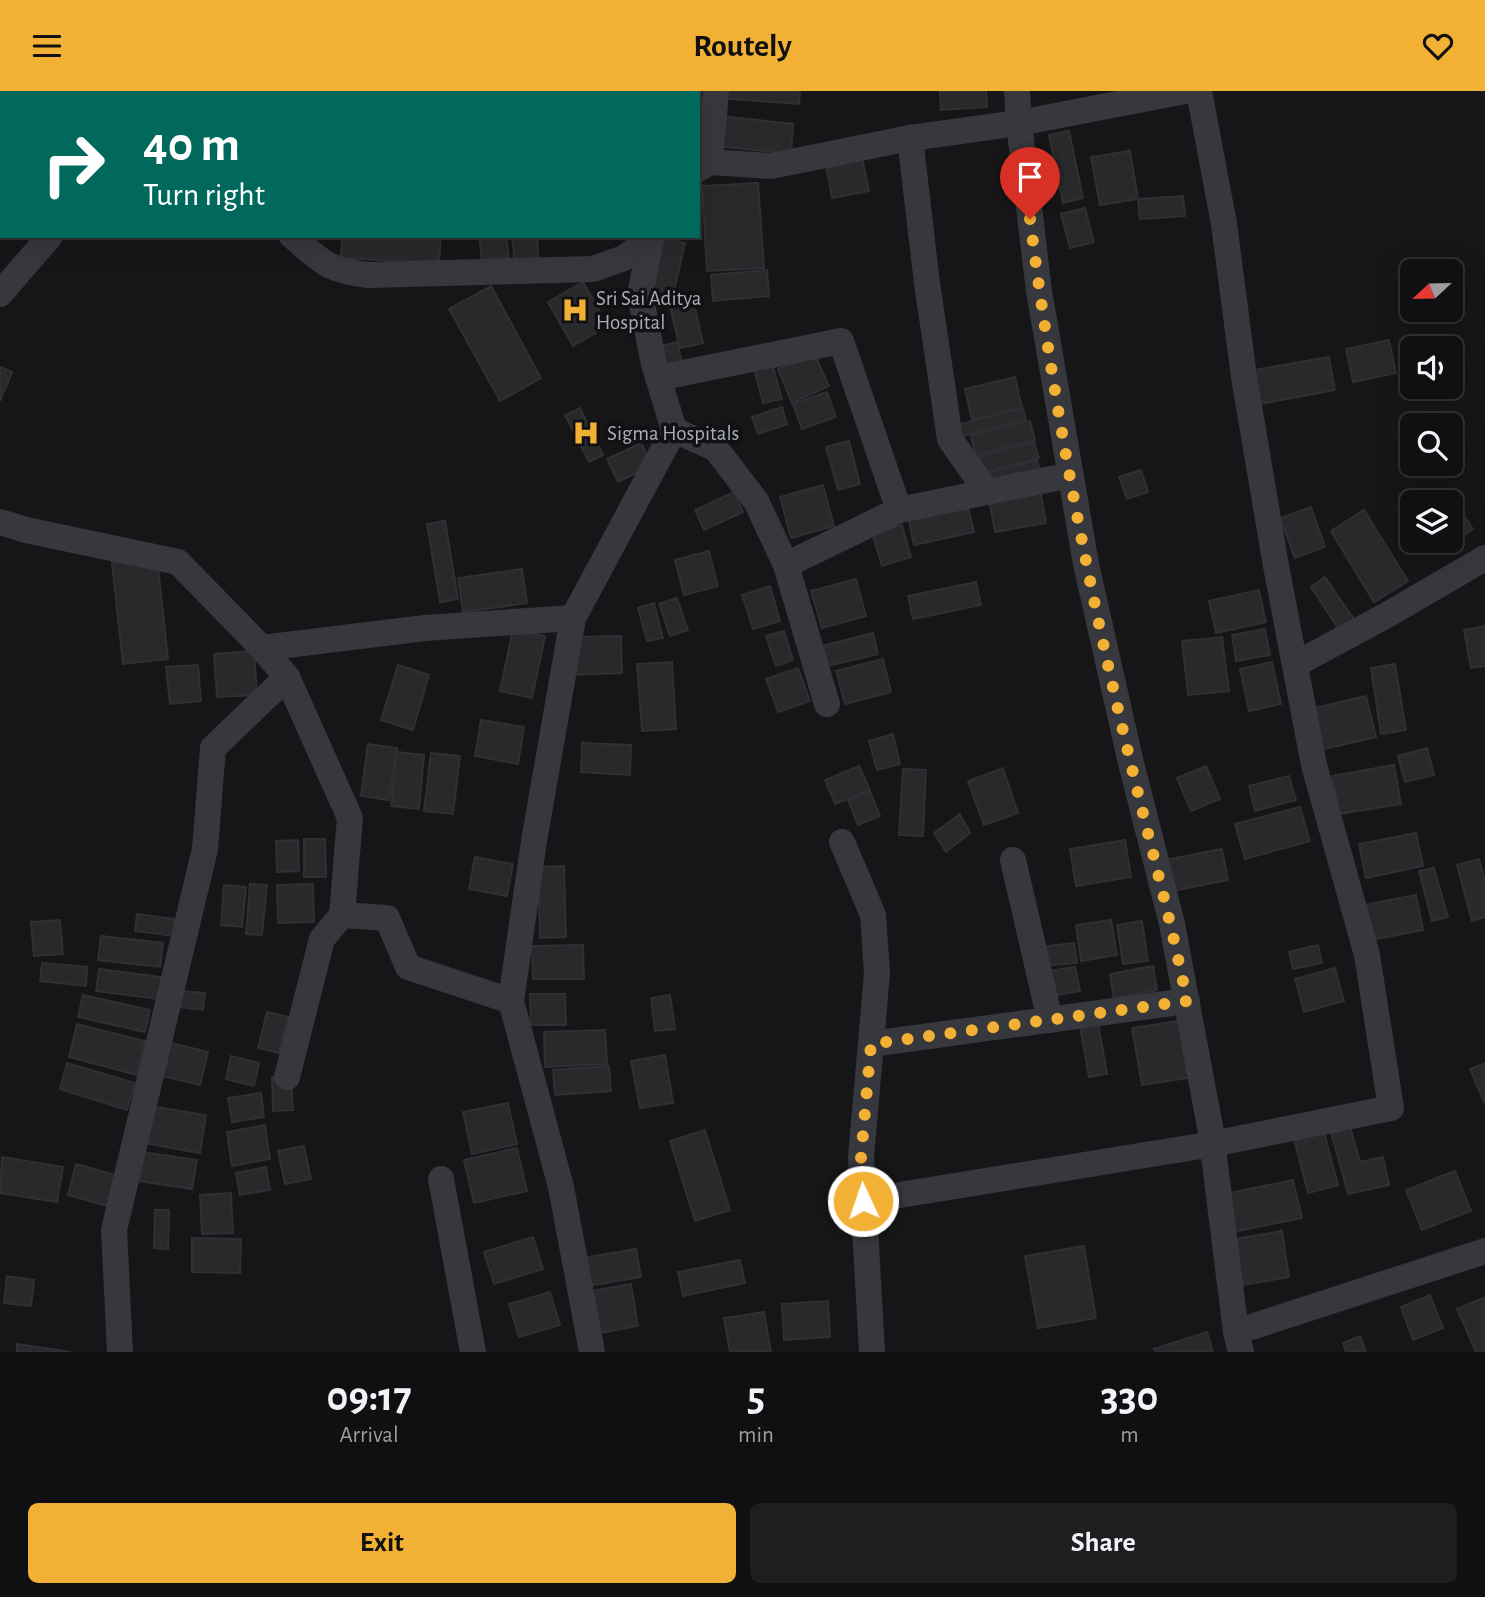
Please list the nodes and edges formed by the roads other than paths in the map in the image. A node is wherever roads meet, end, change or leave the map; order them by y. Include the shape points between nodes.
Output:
1 (716, 91) edge
2 (1017, 91) edge
3 (1185, 91) edge
4 (1199, 91) edge
5 (1019, 124) junction
6 (910, 138) junction
7 (704, 166) edge
8 (48, 238) edge
9 (294, 238) edge
10 (651, 238) edge
11 (652, 238) edge
12 (0, 294) edge
13 (658, 378) junction
14 (674, 430) junction
15 (1071, 475) junction
16 (987, 492) junction
17 (899, 510) junction
18 (0, 522) edge
19 (1485, 558) edge
20 (786, 565) junction
21 (573, 618) junction
22 (261, 647) junction
23 (1296, 664) junction
24 (287, 677) junction
25 (827, 704) dead end
26 (842, 842) dead end
27 (1013, 860) dead end
28 (342, 915) junction
29 (511, 1001) junction
30 (1187, 1001) junction
31 (1050, 1020) junction
32 (871, 1044) junction
33 (287, 1077) dead end
34 (1213, 1144) junction
35 (441, 1179) dead end
36 (863, 1201) junction
37 (1485, 1251) edge
38 (1239, 1342) edge
39 (120, 1352) edge
40 (474, 1352) edge
41 (592, 1352) edge
42 (872, 1352) edge

1 - 7 street
2 - 5 street
3 - 5 street
4 - 23 street
5 - 6 street
5 - 15 street via 1039,291
6 - 7 street via 771,166
6 - 16 street via 950,439
8 - 12 street
9 - 10 street via 327,266 368,275 593,269 624,258
11 - 13 street via 640,294
13 - 14 street
13 - 17 street via 841,341
14 - 20 street via 716,449 756,501
14 - 21 street
15 - 16 street
15 - 30 street via 1086,564
16 - 17 street
17 - 20 street
18 - 22 street via 178,562
19 - 23 street
20 - 25 street
21 - 22 street via 425,628
21 - 29 street
22 - 24 street
23 - 34 street via 1314,765 1367,955 1391,1108
24 - 28 street via 350,818
24 - 39 street via 214,748 205,849 114,1230
26 - 32 street via 873,915 877,974
27 - 31 street
28 - 29 street via 387,918 408,967
28 - 33 street via 322,939
29 - 41 street via 561,1187
30 - 31 street
30 - 34 street
31 - 32 street
32 - 36 street via 861,1157
34 - 36 street
34 - 38 street
35 - 40 street
36 - 42 street
37 - 38 street

